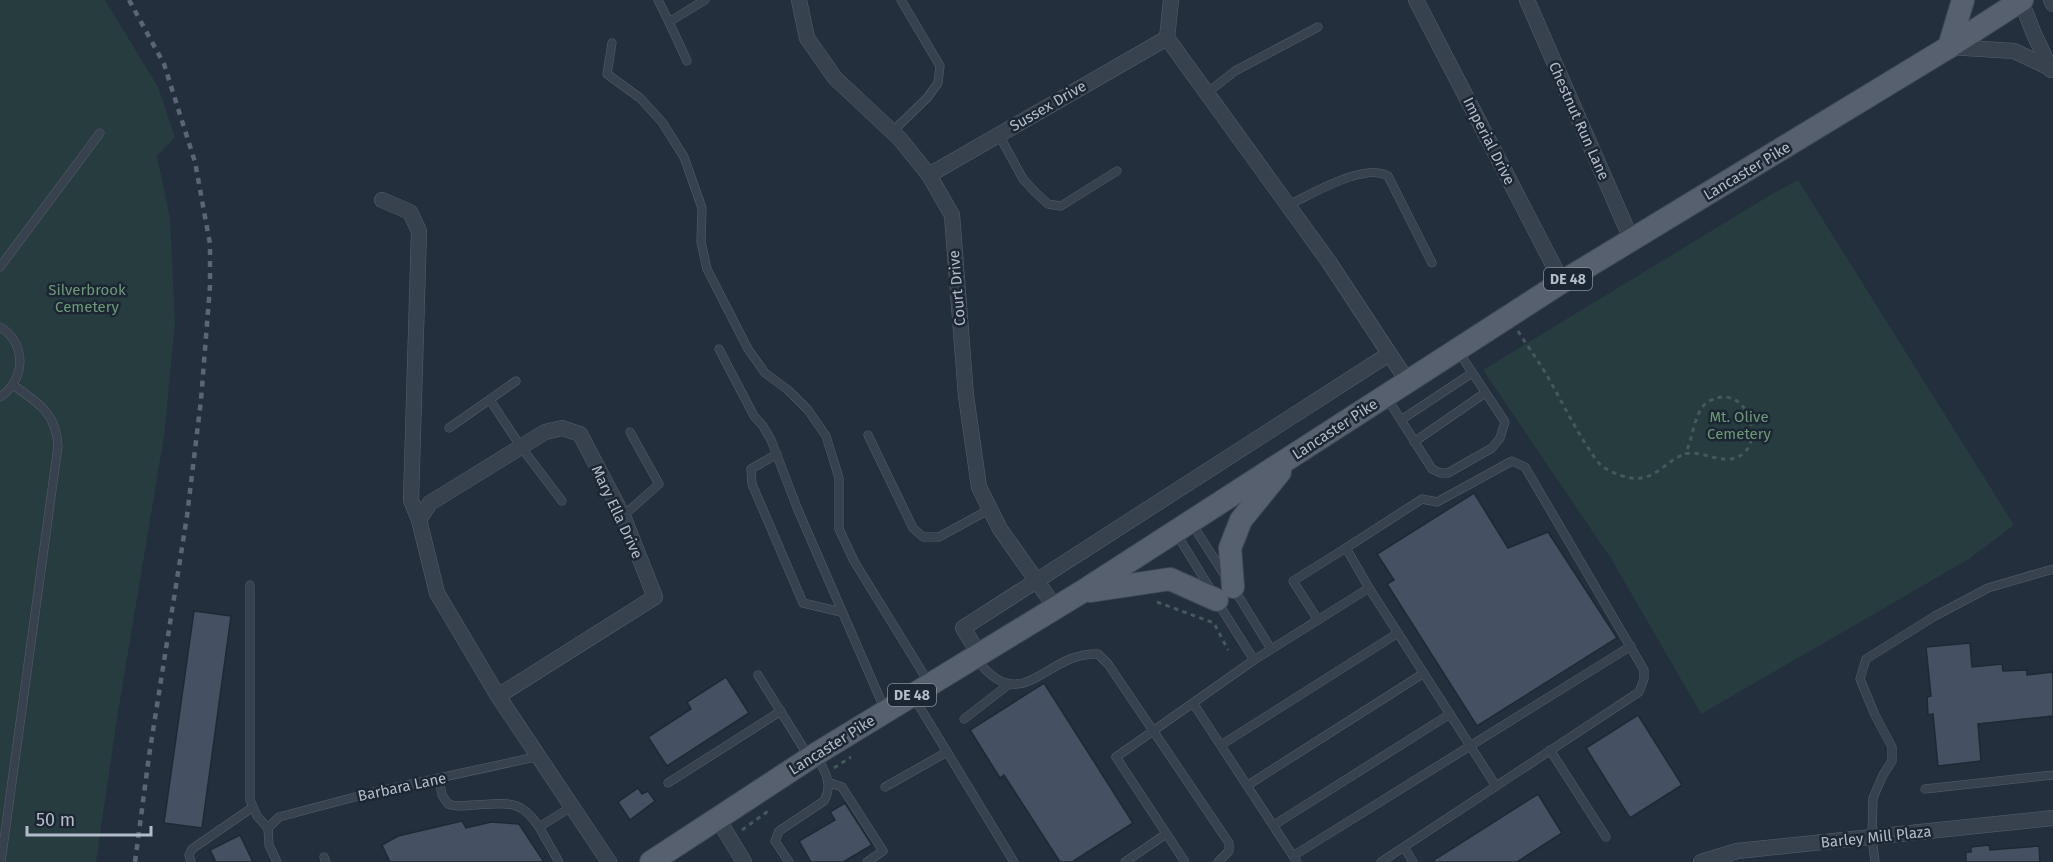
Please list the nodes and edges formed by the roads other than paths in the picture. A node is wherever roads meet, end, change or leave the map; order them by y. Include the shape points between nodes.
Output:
1 (658, 0) edge
2 (705, 0) edge
3 (799, 0) edge
4 (901, 0) edge
5 (1171, 0) edge
6 (1416, 0) edge
7 (1527, 0) edge
8 (1963, 0) edge
9 (2022, 0) edge
10 (2051, 0) edge
11 (2053, 4) edge
12 (669, 22) junction
13 (1318, 27) dead end
14 (1167, 38) junction
15 (612, 43) dead end
16 (1949, 47) junction
17 (687, 61) dead end
18 (2051, 70) edge
19 (1207, 93) junction
20 (892, 132) junction
21 (100, 133) dead end
22 (999, 135) junction
23 (1117, 171) dead end
24 (929, 175) junction
25 (382, 200) dead end
26 (1288, 206) junction
27 (1632, 241) junction
28 (1432, 263) dead end
29 (0, 267) edge
30 (1562, 282) junction
31 (0, 327) edge
32 (719, 350) dead end
33 (1457, 351) junction
34 (1389, 354) junction
35 (1472, 373) junction
36 (516, 381) dead end
37 (1408, 382) junction
38 (13, 385) junction
39 (1485, 393) junction
40 (0, 396) edge
41 (1386, 396) junction
42 (490, 400) junction
43 (1401, 420) junction
44 (449, 428) dead end
45 (630, 432) dead end
46 (868, 435) dead end
47 (1414, 442) junction
48 (521, 447) junction
49 (777, 454) junction
50 (1292, 457) junction
51 (562, 501) dead end
52 (990, 509) junction
53 (623, 516) junction
54 (419, 520) junction
55 (1183, 527) junction
56 (1346, 548) junction
57 (2053, 569) edge
58 (1036, 580) junction
59 (250, 585) dead end
60 (1369, 588) junction
61 (1080, 593) junction
62 (1225, 593) junction
63 (1055, 607) junction
64 (841, 612) junction
65 (1318, 620) junction
66 (1398, 633) junction
67 (1630, 646) junction
68 (1271, 649) junction
69 (977, 655) junction
70 (1254, 660) junction
71 (1424, 674) junction
72 (758, 675) dead end
73 (1008, 685) junction
74 (921, 689) junction
75 (498, 696) junction
76 (1193, 703) junction
77 (781, 711) junction
78 (886, 711) junction
79 (1450, 714) junction
80 (964, 720) dead end
81 (1154, 731) junction
82 (1221, 745) junction
83 (1471, 746) junction
84 (1550, 750) junction
85 (947, 752) junction
86 (540, 756) junction
87 (817, 762) junction
88 (2053, 775) edge
89 (439, 778) junction
90 (828, 782) junction
91 (668, 783) dead end
92 (1248, 785) junction
93 (1497, 786) junction
94 (885, 787) dead end
95 (1925, 789) dead end
96 (573, 806) junction
97 (253, 807) junction
98 (2053, 818) edge
99 (718, 819) junction
100 (1274, 825) junction
101 (539, 827) junction
102 (268, 828) junction
103 (1166, 834) junction
104 (1606, 837) dead end
105 (1872, 837) junction
106 (1404, 847) junction
107 (1294, 860) edge
108 (1, 862) edge
109 (191, 862) edge
110 (277, 862) edge
111 (559, 862) edge
112 (609, 862) edge
113 (651, 862) edge
114 (744, 862) edge
115 (789, 862) edge
116 (869, 862) edge
117 (1014, 862) edge
118 (1125, 862) edge
119 (1185, 862) edge
120 (1218, 862) edge
121 (1381, 862) edge
122 (1413, 862) edge
123 (1701, 862) edge
124 (1875, 862) edge

1 - 12 lane
2 - 12 lane
3 - 20 street, Court Drive via 807,38 835,78
4 - 20 lane via 939,66 938,83
5 - 14 street
6 - 30 street, Imperial Drive
7 - 27 street, Chestnut Run Lane
8 - 16 main road
9 - 16 main road, Lancaster Pike / DE 48
9 - 18 street
10 - 11 street
12 - 17 lane
13 - 19 lane via 1235,71
14 - 19 street
14 - 22 street, Sussex Drive
15 - 74 lane via 607,74 640,98 662,122 684,157 702,208 701,242 707,269 748,349 765,373 808,410 826,436 839,478 839,529
16 - 18 street via 2014,51
16 - 27 main road, Lancaster Pike / DE 48
19 - 26 street
20 - 24 street, Court Drive
21 - 29 lane
22 - 23 lane via 1023,179 1048,204 1061,206
22 - 24 street, Sussex Drive
24 - 52 street, Court Drive via 952,215 966,396 979,487
25 - 54 street via 410,212 419,231 411,500
26 - 28 lane via 1348,178 1384,173
26 - 34 street
27 - 30 main road, Lancaster Pike / DE 48
30 - 33 main road, Lancaster Pike / DE 48
31 - 38 lane via 12,337 20,354 19,373
32 - 49 lane
33 - 35 lane
33 - 37 main road, Lancaster Pike / DE 48
34 - 37 street
34 - 58 street
35 - 39 lane
35 - 43 lane
36 - 42 lane
37 - 41 main road, Lancaster Pike / DE 48
38 - 40 lane
38 - 108 lane via 51,417 58,446
39 - 47 lane
39 - 47 lane via 1505,422 1492,448 1448,473 1440,473 1432,469
41 - 43 lane
41 - 50 main road, Lancaster Pike / DE 48
42 - 44 lane
42 - 48 lane
43 - 47 lane
45 - 53 lane via 659,484
46 - 52 lane via 913,528 923,537 939,537
48 - 51 lane
48 - 53 street, Mary Ella Drive via 545,432 562,428 580,434
48 - 54 street, Mary Ella Drive via 430,503
49 - 64 lane
49 - 64 lane via 752,469 752,484 803,603
50 - 55 main road, Lancaster Pike / DE 48
50 - 62 main road via 1241,520 1230,548
52 - 58 street, Court Drive
53 - 75 street, Mary Ella Drive via 655,597
54 - 75 street via 436,593
55 - 61 main road, Lancaster Pike / DE 48
55 - 62 lane
55 - 62 lane
56 - 60 lane
56 - 65 lane via 1293,581
56 - 67 lane via 1422,499 1437,502 1512,461 1525,467
57 - 105 lane via 1988,588 1866,659 1860,679 1892,747 1892,761 1873,798
58 - 63 street, Court Drive
58 - 69 street via 963,628
59 - 97 lane via 249,800
60 - 65 lane
60 - 66 lane
61 - 62 main road via 1170,579
61 - 63 main road, Lancaster Pike / DE 48
62 - 68 lane
62 - 70 lane
63 - 69 main road, Lancaster Pike / DE 48
64 - 78 lane
65 - 68 lane
66 - 71 lane
66 - 82 lane
67 - 83 lane
67 - 84 lane via 1644,670 1639,692
68 - 70 lane
69 - 73 lane via 987,672
69 - 74 main road, Lancaster Pike / DE 48
70 - 76 lane
71 - 79 lane
71 - 92 lane
72 - 77 lane
73 - 80 lane
73 - 81 lane via 1021,684 1066,661 1098,654
74 - 78 main road, Lancaster Pike / DE 48
74 - 85 lane
75 - 86 street
76 - 81 lane
76 - 82 lane
77 - 87 lane
77 - 91 lane
78 - 87 main road, Lancaster Pike / DE 48
79 - 83 lane
79 - 100 lane
81 - 103 lane via 1116,757
81 - 120 lane via 1229,843 1230,851
82 - 92 lane
83 - 93 lane
83 - 107 lane
84 - 93 lane
84 - 104 lane
85 - 94 lane
85 - 117 lane
86 - 89 lane, Barbara Lane
86 - 96 street
87 - 90 lane
87 - 99 main road, Lancaster Pike / DE 48
88 - 95 lane
89 - 101 lane via 448,804 521,806
89 - 102 lane, Barbara Lane via 279,817
90 - 115 lane via 824,801 779,831 775,841
90 - 116 lane via 842,787 883,851
92 - 100 lane
93 - 106 lane
96 - 101 lane
96 - 112 street
97 - 102 lane
97 - 109 lane via 192,849
98 - 105 street, Barley Mill Plaza
99 - 113 main road, Lancaster Pike / DE 48
99 - 114 street
100 - 107 lane
101 - 111 lane
102 - 110 lane via 269,844
103 - 118 lane
103 - 119 lane
105 - 123 street, Barley Mill Plaza via 1737,851
105 - 124 lane
106 - 121 lane
106 - 122 lane

